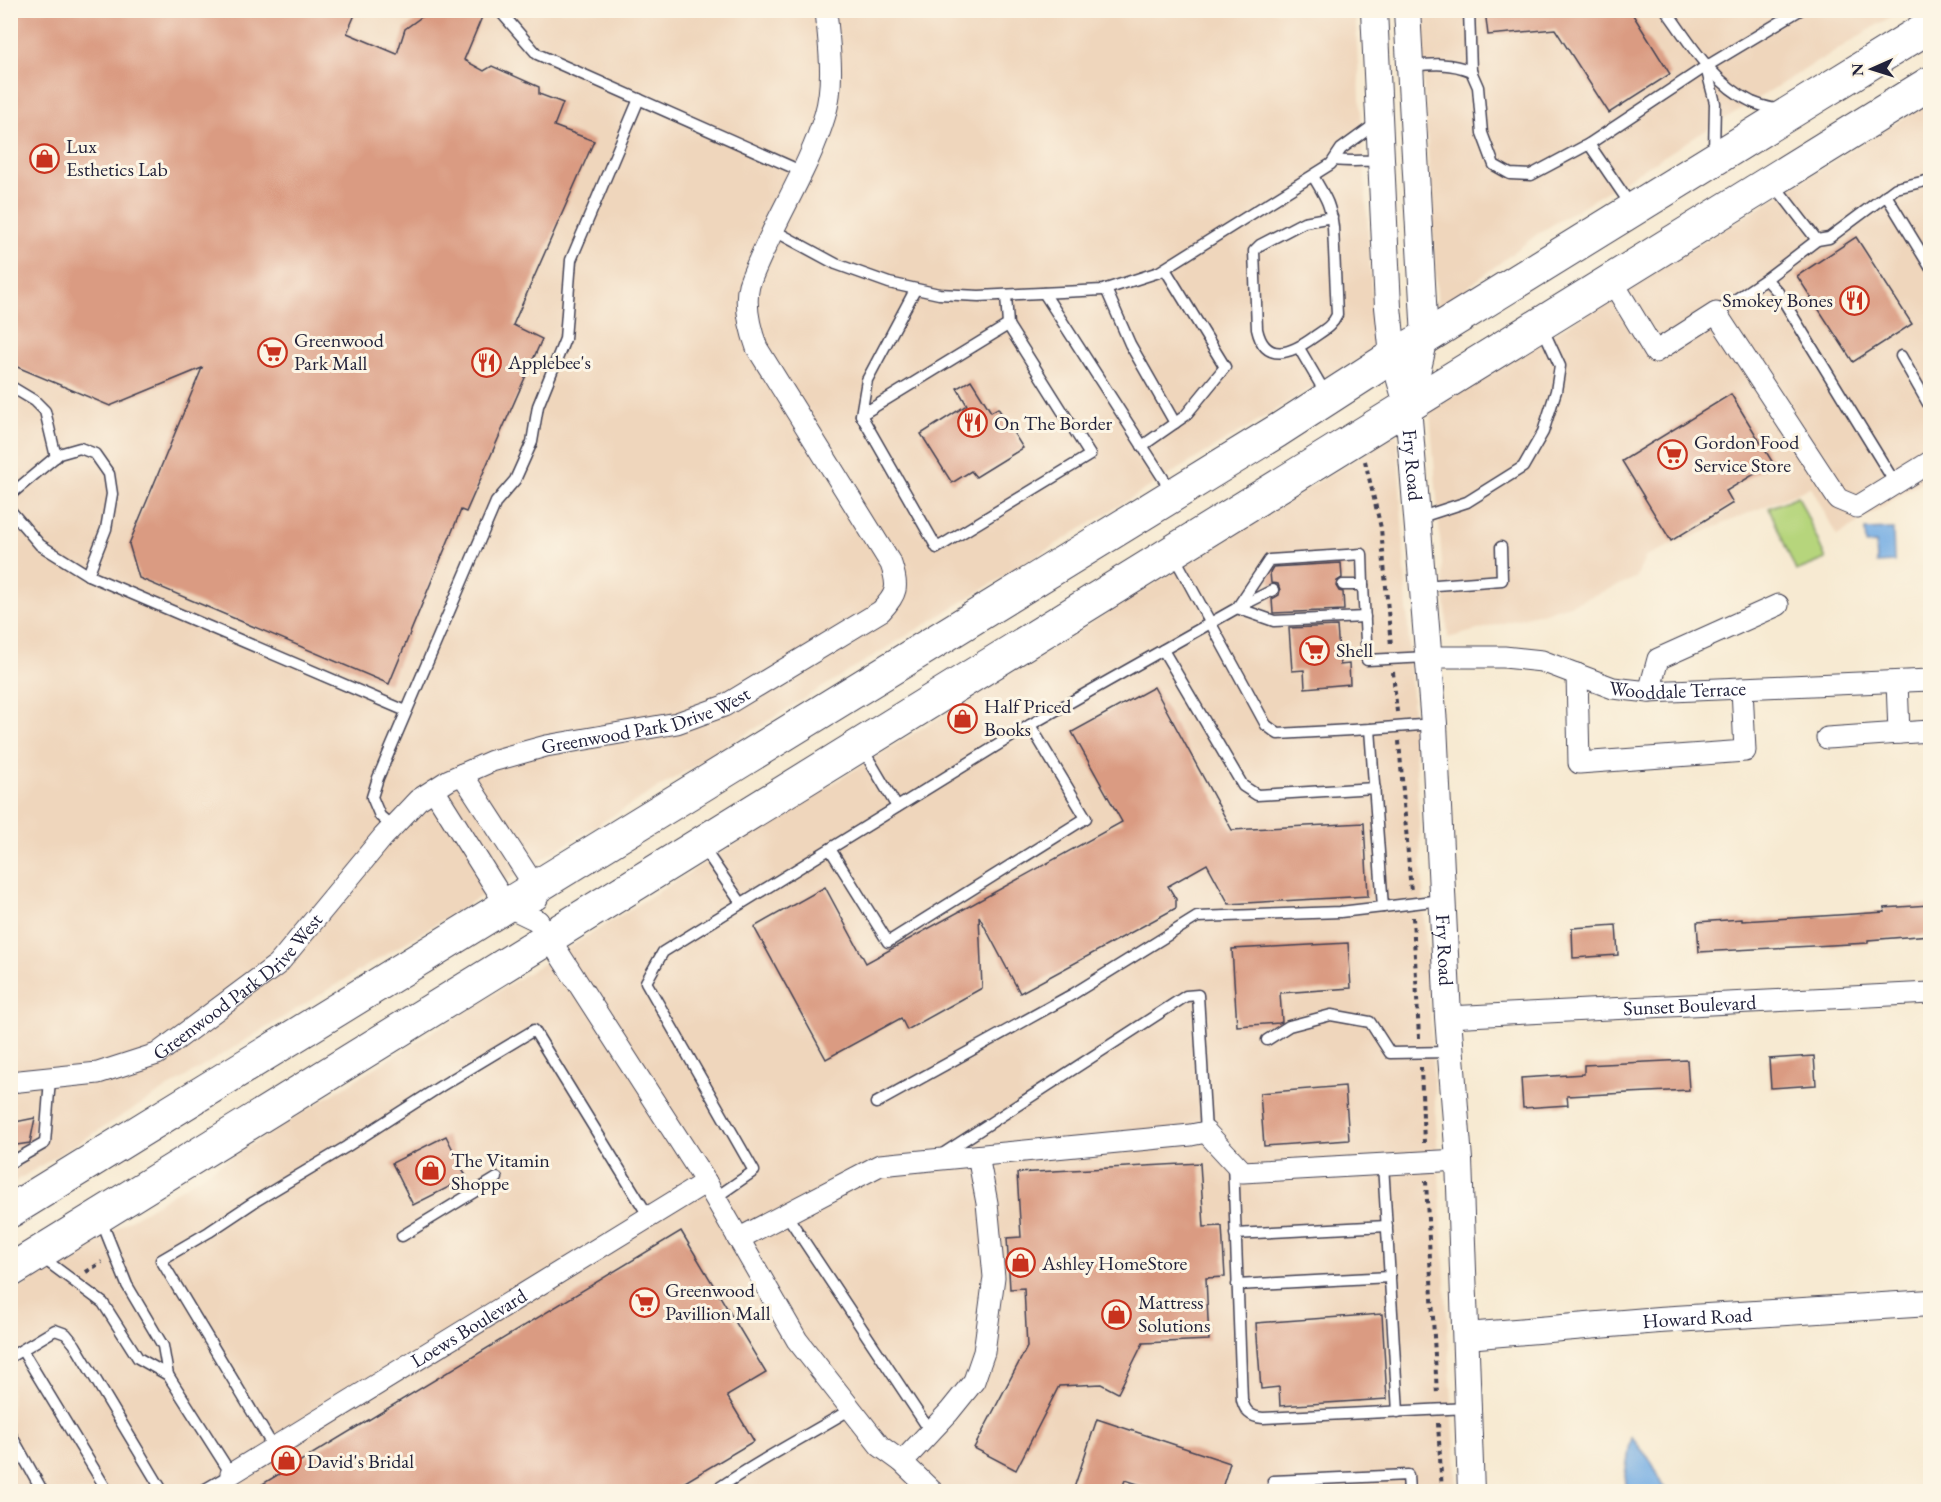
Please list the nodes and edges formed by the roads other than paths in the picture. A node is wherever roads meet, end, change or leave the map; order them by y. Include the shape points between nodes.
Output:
1 (499, 10) edge
2 (826, 10) edge
3 (1374, 10) edge
4 (1407, 10) edge
5 (1469, 10) edge
6 (1666, 10) edge
7 (1800, 10) edge
8 (1930, 26) edge
9 (1410, 66) junction
10 (1706, 66) junction
11 (1471, 71) junction
12 (1930, 83) edge
13 (639, 99) junction
14 (1790, 113) junction
15 (1380, 120) junction
16 (1589, 144) junction
17 (1335, 160) junction
18 (1714, 160) junction
19 (1381, 161) junction
20 (803, 172) junction
21 (1313, 176) junction
22 (1930, 180) edge
23 (1771, 182) junction
24 (1886, 195) junction
25 (1634, 210) junction
26 (1332, 217) junction
27 (773, 231) junction
28 (1817, 240) junction
29 (1930, 267) edge
30 (1165, 268) junction
31 (1766, 279) junction
32 (1612, 281) junction
33 (1106, 289) junction
34 (915, 290) junction
35 (1044, 293) junction
36 (1006, 295) junction
37 (1716, 313) junction
38 (1541, 325) junction
39 (1008, 326) junction
40 (1425, 338) junction
41 (1299, 348) junction
42 (1393, 356) junction
43 (1901, 356) dead end
44 (10, 386) edge
45 (1329, 399) junction
46 (1408, 407) junction
47 (1930, 407) edge
48 (861, 415) junction
49 (1175, 423) junction
50 (1142, 446) junction
51 (56, 457) junction
52 (1930, 462) edge
53 (1895, 483) junction
54 (10, 495) edge
55 (1173, 495) junction
56 (10, 510) edge
57 (1418, 518) junction
58 (1501, 547) dead end
59 (1172, 552) junction
60 (88, 575) junction
61 (1343, 585) dead end
62 (1363, 585) junction
63 (1423, 586) junction
64 (1273, 590) dead end
65 (1778, 605) dead end
66 (1237, 608) junction
67 (1365, 617) junction
68 (1210, 623) junction
69 (1163, 650) junction
70 (1429, 657) junction
71 (1577, 674) junction
72 (1930, 680) edge
73 (1897, 682) junction
74 (1742, 688) junction
75 (1649, 692) junction
76 (406, 711) junction
77 (1434, 724) junction
78 (1030, 725) junction
79 (1371, 729) junction
80 (1930, 731) edge
81 (1899, 733) junction
82 (1827, 738) dead end
83 (860, 745) junction
84 (462, 774) junction
85 (1375, 788) junction
86 (434, 790) junction
87 (897, 807) junction
88 (393, 827) junction
89 (700, 844) junction
90 (830, 849) junction
91 (536, 888) junction
92 (1442, 900) junction
93 (741, 903) junction
94 (507, 906) junction
95 (1383, 907) junction
96 (543, 929) junction
97 (1930, 993) edge
98 (1448, 1017) junction
99 (1267, 1041) dead end
100 (1451, 1052) junction
101 (50, 1078) junction
102 (10, 1082) edge
103 (876, 1103) dead end
104 (1206, 1132) junction
105 (978, 1156) junction
106 (933, 1160) junction
107 (1232, 1160) junction
108 (1459, 1160) junction
109 (10, 1163) edge
110 (1383, 1164) junction
111 (497, 1178) dead end
112 (710, 1190) junction
113 (10, 1211) edge
114 (786, 1214) junction
115 (99, 1216) junction
116 (649, 1217) junction
117 (1387, 1226) junction
118 (1235, 1234) junction
119 (402, 1236) dead end
120 (738, 1239) junction
121 (38, 1254) junction
122 (10, 1271) edge
123 (1390, 1277) junction
124 (1237, 1285) junction
125 (1930, 1303) edge
126 (1466, 1336) junction
127 (22, 1350) junction
128 (10, 1357) edge
129 (168, 1375) junction
130 (1468, 1408) junction
131 (851, 1409) junction
132 (1398, 1412) junction
133 (930, 1431) junction
134 (10, 1433) edge
135 (274, 1448) junction
136 (902, 1462) junction
137 (231, 1474) junction
138 (43, 1491) edge
139 (108, 1491) edge
140 (163, 1491) edge
141 (200, 1491) edge
142 (713, 1491) edge
143 (933, 1491) edge
144 (1274, 1491) edge
145 (1409, 1491) edge
146 (1471, 1491) edge

1 - 13 lane via 537,54
2 - 20 street, Greenwood Park Drive West via 830,92
3 - 15 street, Fry Road
4 - 9 street, Fry Road
5 - 11 lane
6 - 10 lane
7 - 10 lane
8 - 14 main road
9 - 11 lane via 1447,63
9 - 40 street, Fry Road
10 - 14 lane via 1753,102
10 - 16 lane
10 - 18 lane via 1715,103
11 - 16 lane via 1478,87 1482,133 1494,165 1510,174 1532,175
12 - 23 main road
13 - 20 lane
13 - 76 lane via 571,260 565,339 538,406 532,442 515,480 496,502
14 - 18 main road
15 - 17 lane via 1341,149
15 - 19 street, Fry Road
16 - 25 lane
17 - 19 lane
17 - 21 lane
18 - 25 main road
19 - 42 street, Fry Road
20 - 27 street, Greenwood Park Drive West
21 - 26 lane via 1330,205
21 - 30 lane
22 - 24 lane via 1896,188
23 - 28 lane
23 - 32 main road
24 - 28 lane via 1829,237
24 - 29 lane
25 - 40 main road
26 - 41 lane via 1337,315 1333,325
26 - 41 lane via 1304,222 1254,251 1259,340 1275,352
27 - 34 lane via 836,264
27 - 84 street, Greenwood Park Drive West via 749,286 751,331 757,348 887,557 895,577 894,595 881,611 724,706 677,723 546,746
28 - 31 lane
30 - 33 lane
30 - 49 lane via 1225,367
31 - 37 lane
31 - 53 lane via 1778,292
32 - 37 street via 1655,352
32 - 38 main road
33 - 35 lane
33 - 49 lane via 1130,344
34 - 36 lane
34 - 48 lane via 867,380
35 - 36 lane
35 - 50 lane
36 - 39 lane
37 - 53 street via 1838,499 1857,507
38 - 46 main road
38 - 57 lane via 1560,366 1543,432 1523,467 1467,502
39 - 48 lane
39 - 48 lane via 1090,455 937,548
40 - 42 main road
40 - 46 street, Fry Road
41 - 45 lane
42 - 45 main road
42 - 46 street, Fry Road
43 - 47 lane
44 - 51 lane via 45,411
45 - 55 main road
46 - 57 street, Fry Road
46 - 59 main road
49 - 50 lane
50 - 55 lane
51 - 54 lane
51 - 60 lane via 80,448 95,454 109,474 112,494 106,529
52 - 53 street
55 - 91 main road
56 - 60 lane via 40,545
57 - 63 street, Fry Road
58 - 63 lane via 1502,580
59 - 68 lane
59 - 83 main road
60 - 76 lane
61 - 62 lane
62 - 66 lane via 1362,554 1269,560
62 - 67 lane
63 - 70 street, Fry Road
64 - 66 lane
65 - 75 street via 1658,659
66 - 67 lane via 1274,621
66 - 68 lane
67 - 70 lane via 1368,660
68 - 69 lane
68 - 79 lane via 1266,725 1278,734
69 - 78 lane
69 - 85 lane via 1242,786 1257,795
70 - 71 street, Wooddale Terrace via 1542,661
70 - 77 street, Fry Road
71 - 74 street via 1579,763 1745,751
71 - 75 street, Wooddale Terrace via 1612,688
72 - 73 street, Wooddale Terrace
73 - 74 street, Wooddale Terrace
73 - 81 street
74 - 75 street, Wooddale Terrace
76 - 88 lane via 372,797 380,816
77 - 79 lane
77 - 92 street, Fry Road
78 - 87 lane
78 - 90 lane via 1086,818 888,942
79 - 85 lane
80 - 81 street
81 - 82 street
83 - 87 lane
83 - 89 main road
84 - 86 street, Greenwood Park Drive West
84 - 91 street
85 - 95 lane
86 - 88 street, Greenwood Park Drive West via 418,800
86 - 94 street
87 - 90 lane
88 - 101 street, Greenwood Park Drive West via 278,964 157,1054 98,1074
89 - 93 lane
89 - 96 main road
90 - 93 lane
91 - 94 main road
91 - 96 street
92 - 95 lane
92 - 98 street, Fry Road
93 - 112 lane via 663,952 646,982 754,1171
94 - 96 street
94 - 113 main road
95 - 103 lane via 1197,917 1072,994
96 - 112 street
96 - 115 main road
97 - 98 street, Sunset Boulevard
98 - 100 street, Fry Road
99 - 100 lane via 1289,1026 1331,1015 1370,1022 1390,1053
100 - 108 street, Fry Road
101 - 102 street, Greenwood Park Drive West
101 - 109 lane via 45,1143
104 - 105 street
104 - 106 lane via 1198,995 1186,996
104 - 107 street
105 - 106 street
105 - 133 street via 994,1277 984,1352 974,1381
106 - 114 street via 880,1165
107 - 110 street via 1243,1172
107 - 118 lane
108 - 110 street
108 - 126 street, Fry Road
110 - 117 lane
111 - 119 lane
112 - 116 street, Loews Boulevard
112 - 120 street
114 - 120 street
114 - 133 lane
115 - 121 main road
115 - 129 lane via 127,1285 163,1346
116 - 135 street, Loews Boulevard
116 - 135 lane via 534,1030 441,1086 161,1260
117 - 118 lane
117 - 123 lane
118 - 124 lane
120 - 131 street via 797,1340
121 - 122 main road
121 - 129 lane via 103,1303 138,1358
123 - 124 lane
123 - 132 lane
124 - 132 lane via 1242,1400 1251,1415 1263,1418
125 - 126 street, Howard Road
126 - 130 street, Fry Road
127 - 128 lane
127 - 139 lane
127 - 140 lane via 55,1330 66,1334
129 - 137 lane
130 - 132 lane
130 - 146 street, Fry Road
131 - 136 street via 880,1446
131 - 142 lane
133 - 136 street
134 - 138 lane
135 - 137 street, Loews Boulevard
136 - 143 street
137 - 141 lane
144 - 145 lane via 1273,1481 1408,1475

